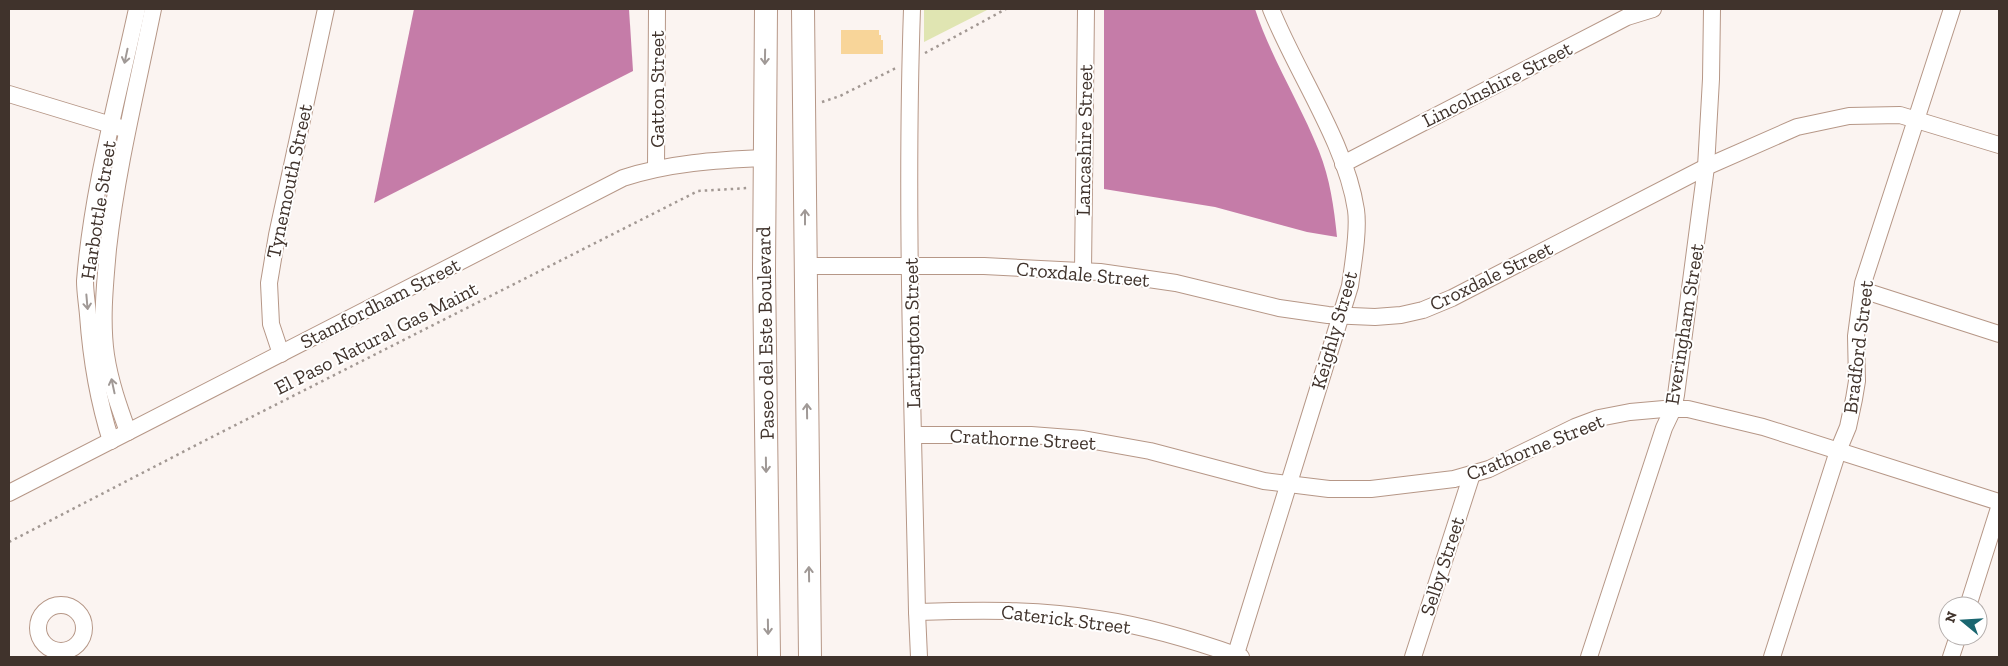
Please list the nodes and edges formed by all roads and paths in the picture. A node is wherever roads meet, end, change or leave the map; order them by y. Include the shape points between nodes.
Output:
1 (137, 9) edge
2 (153, 9) edge
3 (326, 9) edge
4 (657, 9) edge
5 (766, 9) edge
6 (803, 9) edge
7 (912, 9) edge
8 (1086, 9) edge
9 (1271, 9) edge
10 (1654, 9) edge
11 (1712, 9) edge
12 (1952, 9) edge
13 (9, 94) edge
14 (1917, 119) junction
15 (112, 125) junction
16 (128, 130) junction
17 (1999, 145) edge
18 (764, 158) junction
19 (1343, 164) junction
20 (1706, 166) junction
21 (656, 168) junction
22 (764, 187) junction
23 (911, 265) junction
24 (805, 266) junction
25 (1082, 271) junction
26 (1862, 290) junction
27 (1340, 316) junction
28 (1999, 334) edge
29 (281, 354) junction
30 (1673, 409) junction
31 (128, 432) junction
32 (913, 435) junction
33 (111, 441) junction
34 (1838, 451) junction
35 (1472, 474) junction
36 (1289, 483) junction
37 (9, 493) edge
38 (1999, 502) edge
39 (1999, 508) edge
40 (9, 542) edge
41 (1971, 596) edge
42 (916, 612) junction
43 (769, 657) edge
44 (810, 657) edge
45 (919, 657) edge
46 (1237, 657) edge
47 (1413, 657) edge
48 (1589, 657) edge
49 (1772, 657) edge

1 -> 15 street, Harbottle Street
2 - 16 street, Harbottle Street
3 - 29 street, Tynemouth Street via 269,283 271,324
4 - 21 street, Gatton Street
5 -> 18 main road, Paseo del Este Boulevard
24 -> 6 main road, Paseo del Este Boulevard
7 - 23 street, Lartington Street
8 - 25 street, Lancashire Street
9 - 19 street, Keighly Street
10 - 19 street, Lincolnshire Street via 1627,17
11 - 20 street, Everingham Street
12 - 14 street, Bradford Street
13 - 15 street
14 - 17 street, Croxdale Street
14 - 20 street, Croxdale Street via 1866,114 1820,122 1790,130
14 - 26 street, Bradford Street
15 - 16 street
15 -> 33 street, Harbottle Street via 91,232 85,282 96,379
31 -> 16 street, Harbottle Street via 114,394 106,354 104,294 112,218
18 - 21 street, Stamfordham Street
18 - 22 main road, Paseo del Este Boulevard
19 - 27 street, Keighly Street via 1356,211 1354,262
20 - 27 street, Croxdale Street via 1423,310 1400,315
20 - 30 street, Everingham Street via 1682,363
21 - 29 street, Stamfordham Street via 623,178
22 - 40 path, El Paso Natural Gas Maint via 698,191
22 -> 43 main road, Paseo del Este Boulevard
23 - 24 street, Croxdale Street
23 - 25 street, Croxdale Street
23 - 32 street, Lartington Street
44 -> 24 main road, Paseo del Este Boulevard
25 - 27 street, Croxdale Street via 1176,283 1279,308
26 - 28 street
26 - 34 street, Bradford Street via 1856,336 1857,381 1848,427
27 - 36 street, Keighly Street
29 - 31 street, Stamfordham Street
30 - 34 street, Crathorne Street via 1706,412
30 - 35 street, Crathorne Street via 1599,418
30 - 48 street, Everingham Street
31 - 33 street, Stamfordham Street
32 - 36 street, Crathorne Street via 1022,434 1083,439 1150,451 1264,481
32 - 42 street, Lartington Street
33 - 37 street, Stamfordham Street
34 - 38 street, Crathorne Street
34 - 49 street, Bradford Street
35 - 36 street, Crathorne Street via 1436,482 1371,489 1330,489
35 - 47 street, Selby Street
36 - 46 street, Keighly Street
39 - 41 street
42 - 45 street, Lartington Street
42 - 46 street, Caterick Street via 1010,611 1099,618

